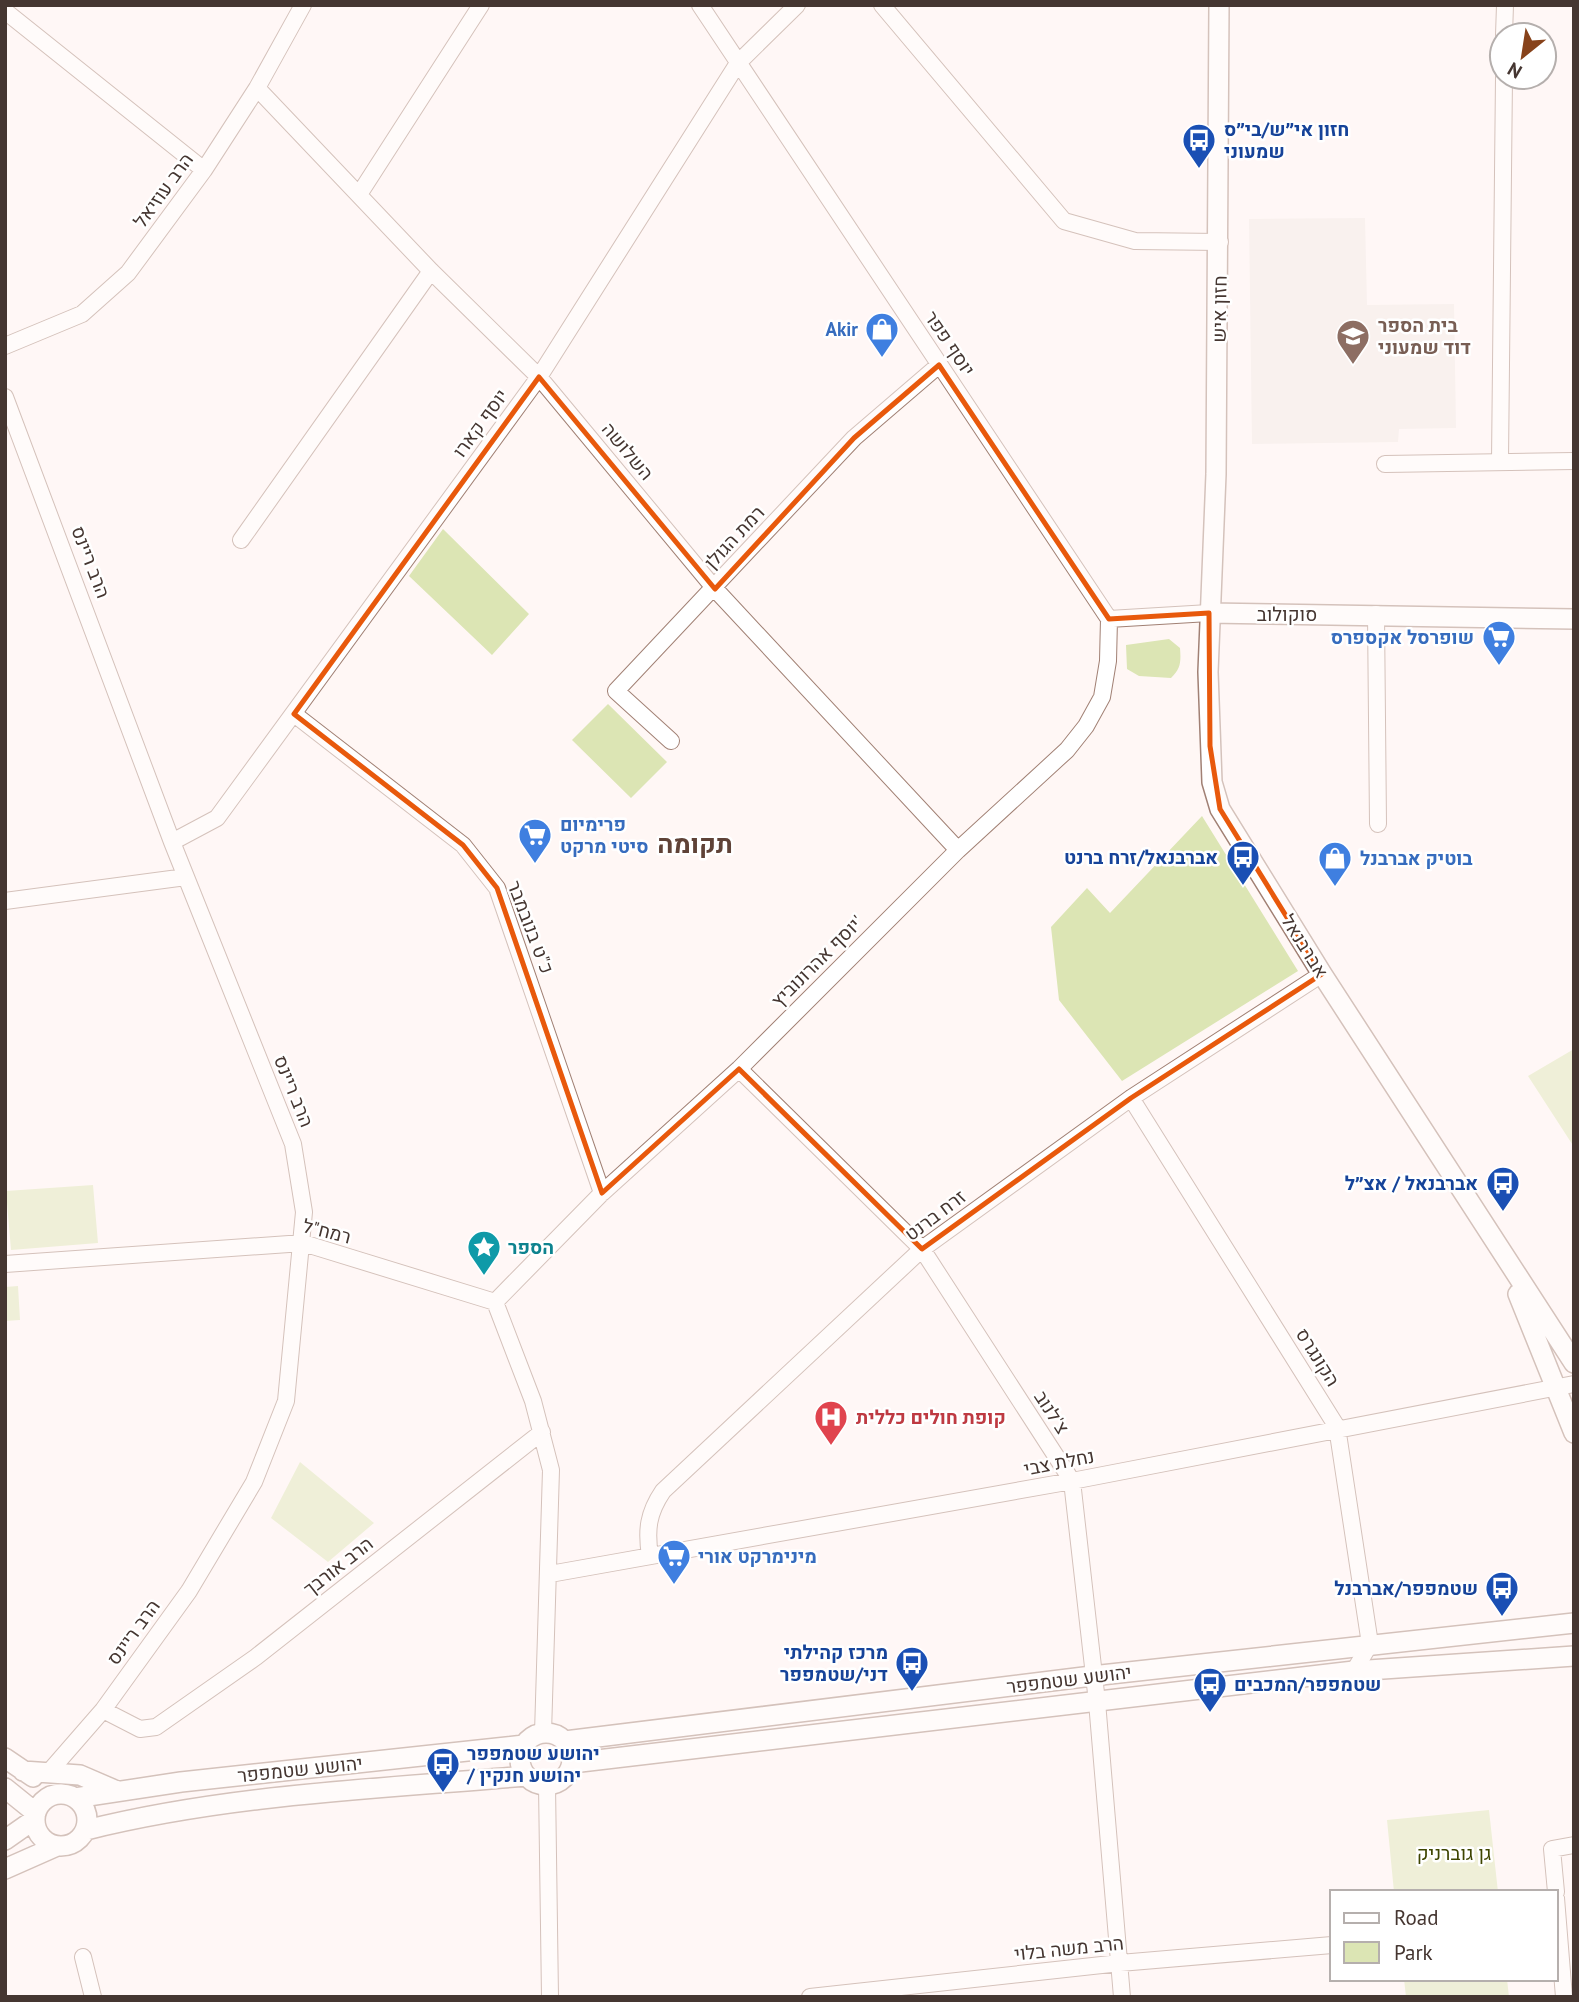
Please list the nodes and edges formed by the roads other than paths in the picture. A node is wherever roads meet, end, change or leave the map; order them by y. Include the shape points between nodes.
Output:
1 (303, 5) edge
2 (481, 5) edge
3 (700, 5) edge
4 (797, 5) edge
5 (882, 5) edge
6 (1219, 5) edge
7 (5, 10) edge
8 (738, 63) junction
9 (257, 88) junction
10 (1504, 91) edge
11 (204, 170) junction
12 (360, 193) junction
13 (1220, 242) junction
14 (431, 271) junction
15 (5, 346) edge
16 (939, 365) junction
17 (539, 377) junction
18 (5, 397) edge
19 (1500, 461) junction
20 (1574, 461) edge
21 (1385, 464) dead end
22 (241, 540) dead end
23 (715, 589) junction
24 (1209, 613) junction
25 (1376, 614) junction
26 (1574, 619) edge
27 (1109, 620) junction
28 (294, 714) junction
29 (671, 741) dead end
30 (1378, 824) dead end
31 (172, 842) junction
32 (958, 850) junction
33 (186, 877) junction
34 (5, 901) edge
35 (1322, 974) junction
36 (739, 1069) junction
37 (1131, 1098) junction
38 (602, 1193) junction
39 (303, 1243) junction
40 (1499, 1248) junction
41 (922, 1249) junction
42 (5, 1264) edge
43 (495, 1302) junction
44 (1574, 1363) edge
45 (1566, 1386) edge
46 (1338, 1427) junction
47 (542, 1432) junction
48 (1574, 1433) edge
49 (1072, 1481) junction
50 (650, 1556) junction
51 (550, 1574) junction
52 (1574, 1623) edge
53 (1370, 1644) junction
54 (1574, 1656) edge
55 (1354, 1671) junction
56 (1092, 1676) junction
57 (1097, 1702) junction
58 (103, 1710) junction
59 (543, 1733) junction
60 (565, 1741) junction
61 (524, 1745) junction
62 (5, 1758) edge
63 (572, 1763) junction
64 (23, 1771) junction
65 (49, 1772) junction
66 (526, 1776) junction
67 (547, 1785) junction
68 (5, 1788) edge
69 (117, 1791) junction
70 (67, 1796) junction
71 (36, 1816) junction
72 (86, 1829) junction
73 (5, 1840) edge
74 (1574, 1845) edge
75 (57, 1846) junction
76 (5, 1870) edge
77 (1556, 1890) edge
78 (1558, 1923) edge
79 (1330, 1945) edge
80 (83, 1957) dead end
81 (1119, 1963) junction
82 (93, 1997) edge
83 (550, 1997) edge
84 (810, 1997) edge
85 (1122, 1997) edge
86 (1564, 1997) edge

1 - 9 street, הרב עוזיאל
2 - 12 street
3 - 8 street, יוסף פפר
4 - 8 street, יוסף קארו
5 - 13 street via 1064,221 1135,241
6 - 13 street, חזון איש
7 - 11 street
8 - 16 street, יוסף פפר
8 - 17 street, יוסף קארו
9 - 11 street, הרב עוזיאל
9 - 12 street, השלושה
10 - 19 street
11 - 15 street, הרב עוזיאל via 128,273 82,314
12 - 14 street, השלושה
13 - 24 street, חזון איש
14 - 17 street, השלושה
14 - 22 street
16 - 23 street, רמת הגולן via 854,438
16 - 27 street, יוסף פפר
17 - 23 street, השלושה
17 - 28 street, יוסף קארו
18 - 31 street, הרב ריינס
19 - 20 street
19 - 21 street
23 - 29 street, רמת הגולן via 616,691
23 - 32 street, השלושה
24 - 25 street, סוקולוב
24 - 27 street
24 - 35 street, אברבנאל via 1212,782 1220,809
25 - 26 street, סוקולוב
25 - 30 street
27 - 32 street, יוסף אהרונוביץ' via 1102,697 1086,726 1067,750
28 - 31 street, יוסף קארו via 217,818
28 - 38 street, כ"ט בנובמבר via 463,845 497,888
31 - 33 street, הרב ריינס
32 - 36 street, יוסף אהרונוביץ'
33 - 34 street
33 - 39 street, הרב ריינס via 293,1144 304,1212
35 - 37 street, זרח ברנט
35 - 40 street, אברבנאל
36 - 38 street, יוסף אהרונוביץ'
36 - 41 street, צ'לנוב
37 - 41 street, זרח ברנט
37 - 46 street, הקונגרס
38 - 43 street, יוסף אהרונוביץ'
39 - 42 street, רמח"ל
39 - 43 street, רמח"ל
39 - 58 street, הרב ריינס via 286,1401 254,1482 189,1591
40 - 44 street, אברבנאל
40 - 45 street, אברבנאל
41 - 49 street, צ'לנוב
41 - 50 street, זרח ברנט via 663,1491 648,1522
43 - 47 street
45 - 46 street, נחלת צבי
45 - 48 street, אברבנאל
46 - 49 street, נחלת צבי
46 - 53 street, הקונגרס
47 - 51 street via 551,1470
47 - 58 street, הרב אורבך via 256,1657 156,1727 140,1729
49 - 50 street, נחלת צבי
49 - 56 street, צ'לנוב
50 - 51 street, נחלת צבי
51 - 59 street
52 - 53 street, יהושע שטמפפר
53 - 55 street
53 - 56 street, יהושע שטמפפר
54 - 55 street, יהושע שטמפפר
55 - 57 street, יהושע שטמפפר
56 - 57 street, צ'לנוב
56 - 60 street, יהושע שטמפפר
57 - 63 street, יהושע שטמפפר
57 - 81 street, צ'לנוב
58 - 65 street, הרב ריינס
59 - 60 street
59 - 61 street
60 - 63 street
61 - 66 street via 520,1764
61 - 69 street, יהושע שטמפפר
62 - 64 street
63 - 67 street via 563,1779
64 - 65 street
64 - 70 street
65 - 69 street via 80,1775
66 - 67 street
66 - 72 street, יהושע שטמפפר via 212,1804
67 - 83 street
68 - 71 street
69 - 70 street, יהושע שטמפפר
70 - 71 street via 44,1800
70 - 72 street via 86,1812
71 - 73 street
71 - 75 street via 39,1834
72 - 75 street via 75,1843
74 - 77 street via 1552,1849
75 - 76 street
78 - 86 street
79 - 81 street, הרב משה בלוי
80 - 82 street
81 - 84 street, הרב משה בלוי
81 - 85 street, צ'לנוב

